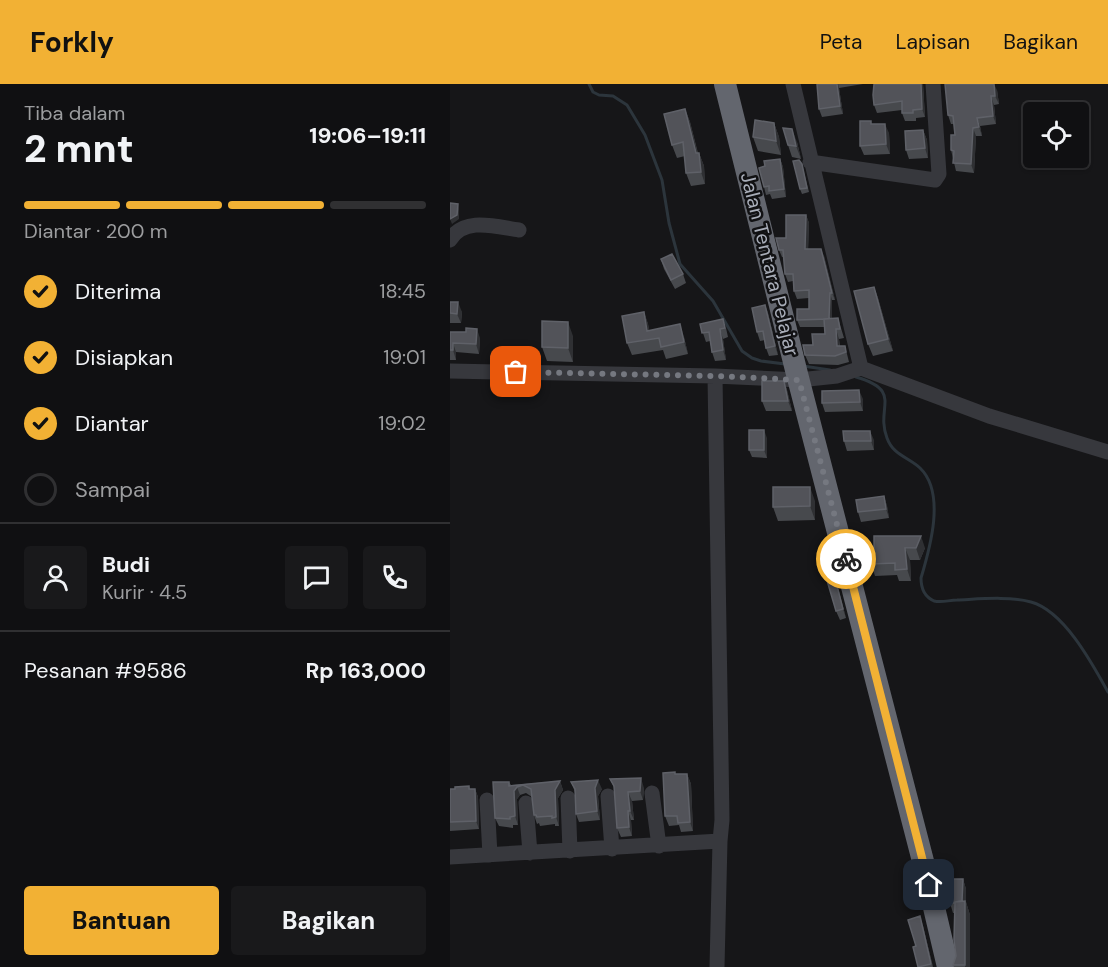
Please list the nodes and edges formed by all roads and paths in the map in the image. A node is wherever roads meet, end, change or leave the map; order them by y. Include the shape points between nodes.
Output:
1 (725, 84) edge
2 (793, 84) edge
3 (933, 84) edge
4 (810, 162) junction
5 (519, 230) dead end
6 (450, 240) edge
7 (858, 370) junction
8 (450, 371) edge
9 (715, 376) junction
10 (798, 377) junction
11 (1108, 452) edge
12 (652, 793) dead end
13 (608, 796) dead end
14 (568, 798) dead end
15 (487, 800) dead end
16 (526, 803) dead end
17 (720, 842) junction
18 (659, 846) junction
19 (612, 849) junction
20 (570, 851) junction
21 (530, 853) junction
22 (490, 855) junction
23 (450, 856) edge
24 (717, 967) edge
25 (948, 967) edge

1 - 10 highway, Jalan Tentara Pelajar
2 - 4 street
3 - 4 street via 939,174 935,180
4 - 7 street
5 - 6 street via 467,226 457,230
7 - 10 street via 837,376
7 - 11 street via 988,416
8 - 9 street
9 - 10 street
9 - 17 street
10 - 25 highway, Jalan Tentara Pelajar
12 - 18 street
13 - 19 street
14 - 20 street
15 - 22 street
16 - 21 street
17 - 18 street
17 - 24 street
18 - 19 street
19 - 20 street
20 - 21 street
21 - 22 street
22 - 23 street

